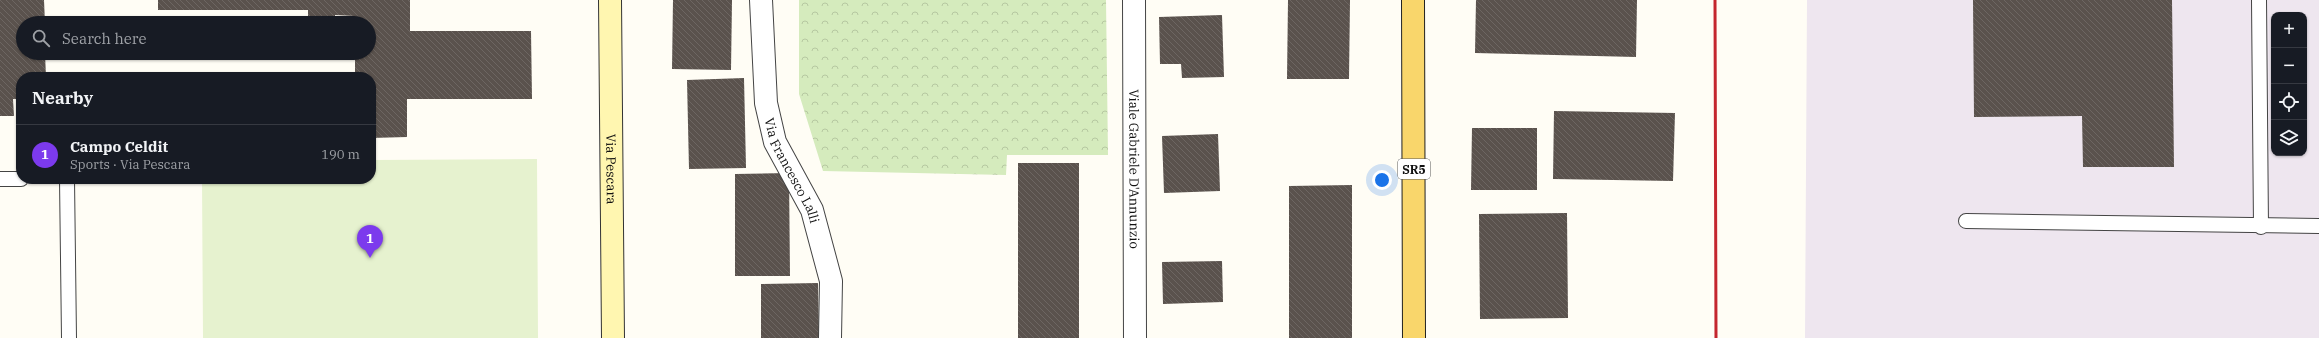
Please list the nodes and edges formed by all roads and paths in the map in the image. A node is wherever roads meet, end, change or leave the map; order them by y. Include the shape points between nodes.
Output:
1 (610, 0) edge
2 (761, 0) edge
3 (1134, 0) edge
4 (1413, 0) edge
5 (2259, 0) edge
6 (0, 179) edge
7 (16, 179) edge
8 (67, 184) edge
9 (1966, 222) dead end
10 (2319, 226) edge
11 (2261, 227) junction
12 (69, 338) edge
13 (613, 338) edge
14 (830, 338) edge
15 (1135, 338) edge
16 (1414, 338) edge

1 - 13 street, Via Pescara
2 - 14 street, Via Francesco Lalli via 766,103 776,142 812,210 831,281
3 - 15 street, Viale Gabriele D'Annunzio
4 - 16 main road, SR5
5 - 11 lane
6 - 7 lane
8 - 12 lane
9 - 11 lane
10 - 11 lane

